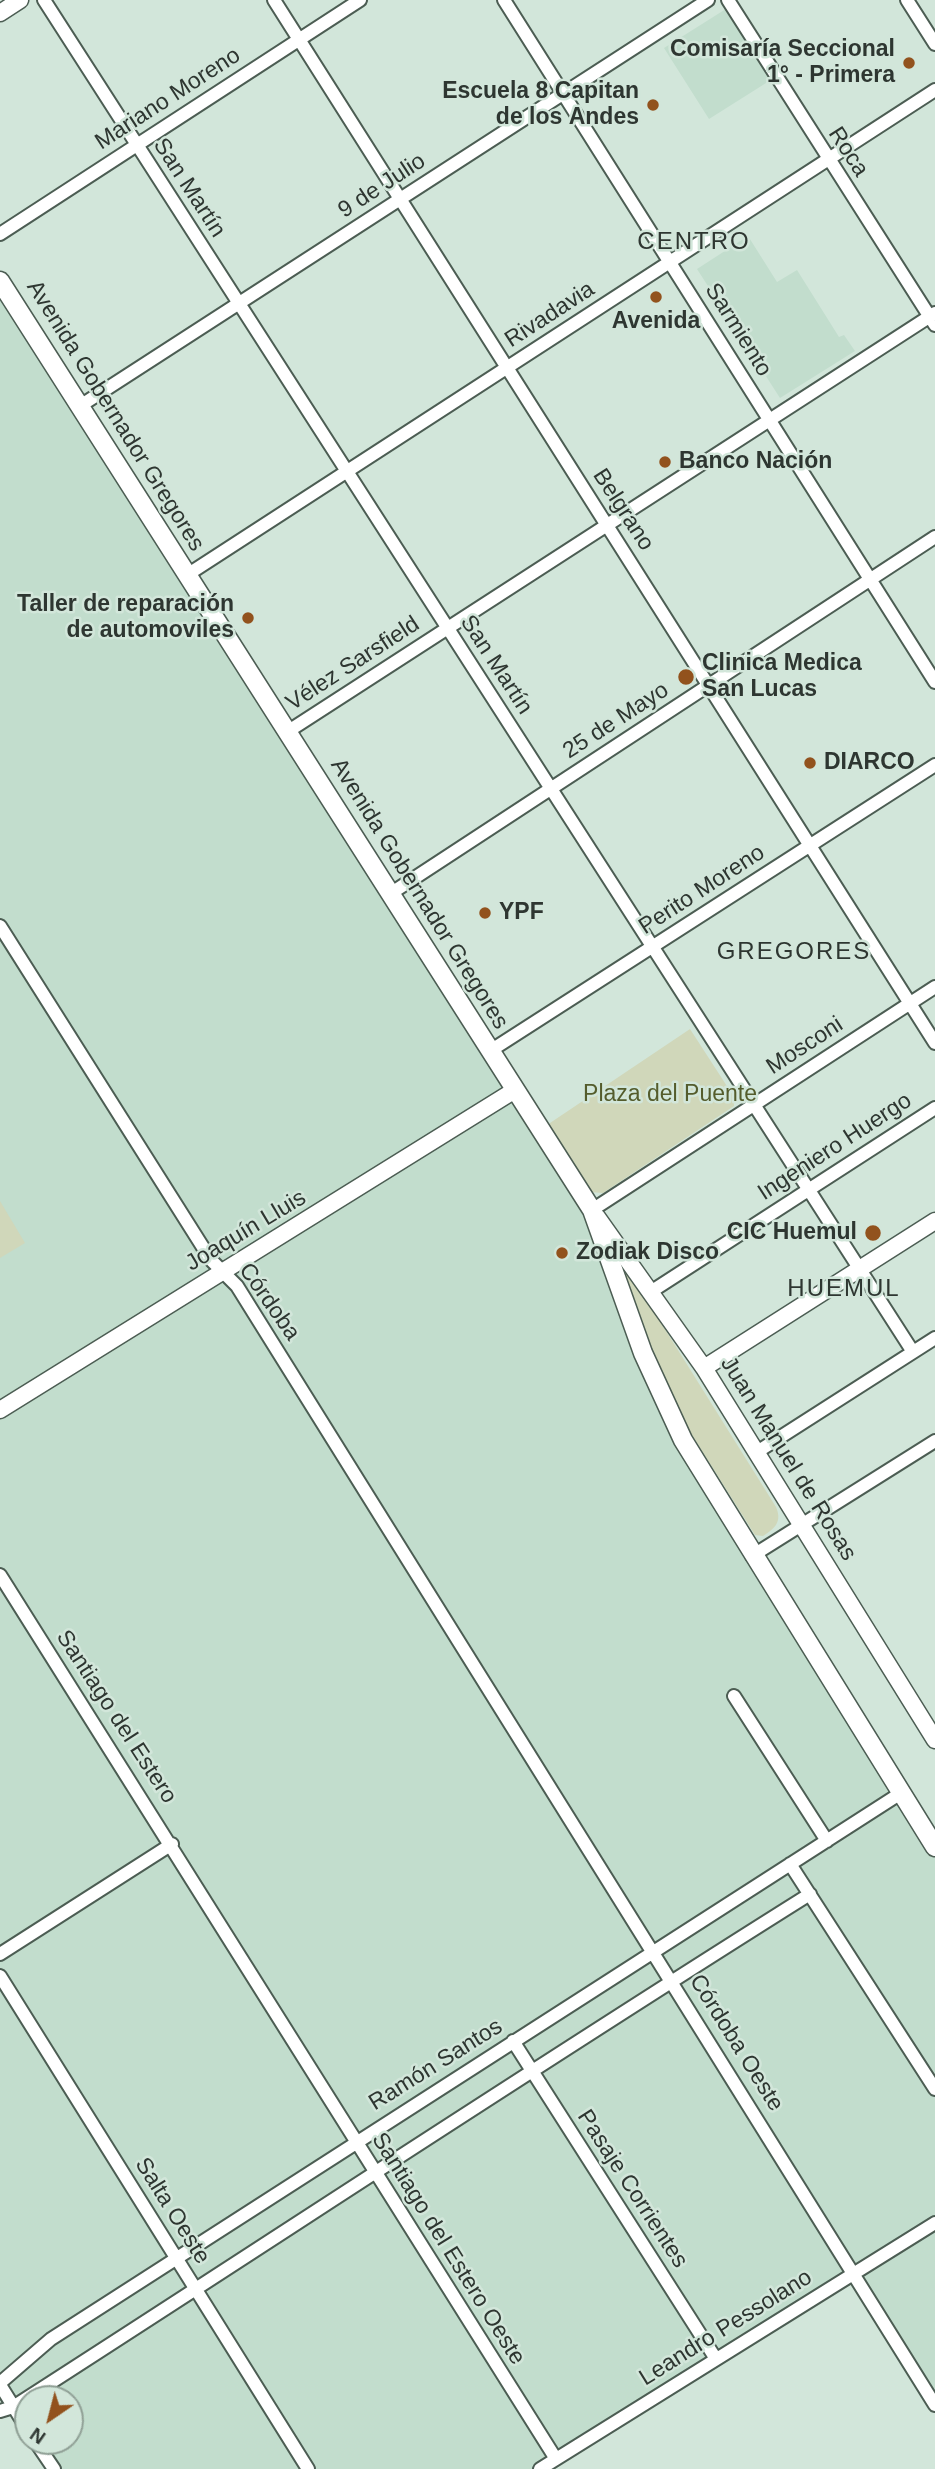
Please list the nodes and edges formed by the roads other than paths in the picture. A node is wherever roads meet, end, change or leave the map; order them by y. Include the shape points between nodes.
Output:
1 (20, 0) edge
2 (44, 0) edge
3 (274, 0) edge
4 (359, 0) edge
5 (504, 0) edge
6 (708, 0) edge
7 (728, 0) edge
8 (907, 0) edge
9 (0, 13) edge
10 (299, 39) junction
11 (935, 44) edge
12 (935, 90) edge
13 (564, 93) junction
14 (137, 145) junction
15 (828, 159) junction
16 (401, 199) junction
17 (0, 234) edge
18 (670, 262) junction
19 (0, 281) edge
20 (239, 303) junction
21 (933, 318) edge
22 (508, 367) junction
23 (80, 406) junction
24 (769, 418) junction
25 (347, 471) junction
26 (607, 524) junction
27 (935, 537) edge
28 (187, 575) junction
29 (870, 579) junction
30 (448, 628) junction
31 (933, 674) edge
32 (710, 684) junction
33 (287, 732) junction
34 (935, 765) edge
35 (551, 789) junction
36 (812, 845) junction
37 (390, 894) junction
38 (0, 926) edge
39 (653, 947) junction
40 (935, 987) edge
41 (910, 1004) junction
42 (935, 1043) edge
43 (490, 1051) junction
44 (515, 1090) junction
45 (754, 1104) junction
46 (935, 1108) edge
47 (808, 1189) junction
48 (592, 1210) junction
49 (935, 1221) edge
50 (860, 1270) junction
51 (223, 1271) junction
52 (652, 1291) junction
53 (935, 1338) edge
54 (913, 1352) junction
55 (705, 1368) junction
56 (0, 1410) edge
57 (935, 1441) edge
58 (757, 1452) junction
59 (803, 1524) junction
60 (752, 1556) junction
61 (0, 1574) edge
62 (734, 1696) dead end
63 (500, 1705) joint
64 (935, 1740) edge
65 (901, 1793) junction
66 (827, 1841) junction
67 (172, 1844) junction
68 (935, 1847) edge
69 (790, 1864) junction
70 (196, 1882) joint
71 (810, 1894) junction
72 (655, 1952) junction
73 (0, 1954) edge
74 (0, 1976) edge
75 (673, 1980) junction
76 (513, 2041) junction
77 (531, 2069) junction
78 (935, 2089) edge
79 (354, 2141) junction
80 (375, 2174) junction
81 (935, 2223) edge
82 (177, 2259) junction
83 (854, 2273) junction
84 (196, 2289) junction
85 (716, 2359) junction
86 (0, 2384) edge
87 (935, 2405) edge
88 (13, 2407) junction
89 (0, 2411) edge
90 (556, 2459) junction
91 (308, 2469) edge
92 (540, 2469) edge

1 - 9 street
2 - 14 street, San Martín
3 - 10 street, Belgrano
4 - 10 street, Mariano Moreno
5 - 13 street, Sarmiento
6 - 13 street, 9 de Julio
7 - 15 street, Roca
8 - 11 street
10 - 14 street, Mariano Moreno
10 - 16 street, Belgrano
12 - 15 street, Rivadavia
13 - 16 street, 9 de Julio
13 - 18 street, Sarmiento
14 - 17 street, Mariano Moreno
14 - 20 street, San Martín
15 - 18 street, Rivadavia
15 - 21 street, Roca
16 - 20 street, 9 de Julio
16 - 22 street, Belgrano
18 - 22 street, Rivadavia
18 - 24 street, Sarmiento
19 - 23 main road, Avenida Gobernador Gregores
20 - 23 street, 9 de Julio
20 - 25 street, San Martín
21 - 24 street, Vélez Sarsfield
22 - 25 street, Rivadavia
22 - 26 street, Belgrano
23 - 28 main road, Avenida Gobernador Gregores
24 - 26 street, Vélez Sarsfield
24 - 29 street, Sarmiento
25 - 28 street, Rivadavia
25 - 30 street, San Martín
26 - 30 street, Vélez Sarsfield
26 - 32 street, Belgrano
27 - 29 street, 25 de Mayo
28 - 33 main road, Avenida Gobernador Gregores
29 - 31 street, Sarmiento
29 - 32 street, 25 de Mayo
30 - 33 street, Vélez Sarsfield
30 - 35 street, San Martín
32 - 35 street, 25 de Mayo
32 - 36 street, Belgrano
33 - 37 main road, Avenida Gobernador Gregores
34 - 36 street, Perito Moreno
35 - 37 street, 25 de Mayo
35 - 39 street, San Martín
36 - 39 street, Perito Moreno
36 - 41 street, Belgrano
37 - 43 main road, Avenida Gobernador Gregores
38 - 51 street, Córdoba via 211,1260
39 - 43 street, Perito Moreno
39 - 45 street, San Martín
40 - 41 street, Mosconi
41 - 42 street, Belgrano
41 - 45 street, Mosconi
43 - 44 main road, Avenida Gobernador Gregores
44 - 48 main road, Avenida Gobernador Gregores
44 - 51 street, Joaquín Lluis
45 - 47 street, San Martín
45 - 48 street, Mosconi
46 - 47 street, Ingeniero Huergo
47 - 50 street, San Martín
47 - 52 street, Ingeniero Huergo
48 - 52 street, Juan Manuel de Rosas
48 - 60 main road, Avenida Gobernador Gregores via 657,1386 683,1440
49 - 50 street
50 - 54 street, San Martín
50 - 55 street
51 - 56 street, Joaquín Lluis
51 - 63 street, Córdoba via 237,1286
52 - 55 street, Juan Manuel de Rosas
53 - 54 street
54 - 58 street
55 - 58 street, Juan Manuel de Rosas
57 - 59 street
58 - 59 street, Juan Manuel de Rosas
59 - 60 street
59 - 64 street, Juan Manuel de Rosas
60 - 65 main road, Avenida Gobernador Gregores
61 - 67 street, Santiago del Estero
62 - 66 street
63 - 72 street, Córdoba Oeste
65 - 66 street, Ramón Santos
65 - 68 main road, Avenida Gobernador Gregores
66 - 69 street, Ramón Santos
67 - 70 street, Santiago del Estero
67 - 73 street
69 - 71 street
69 - 72 street, Ramón Santos
70 - 79 street, Santiago del Estero Oeste
71 - 75 street
71 - 78 street
72 - 75 street, Córdoba Oeste
72 - 76 street, Ramón Santos
74 - 82 street, Salta Oeste
75 - 77 street
75 - 83 street, Córdoba Oeste
76 - 77 street, Pasaje Corrientes
76 - 79 street, Ramón Santos
77 - 80 street
77 - 85 street, Pasaje Corrientes
79 - 80 street, Santiago del Estero Oeste
79 - 82 street, Ramón Santos
80 - 84 street
80 - 90 street, Santiago del Estero Oeste
81 - 83 street, Leandro Pessolano
82 - 84 street, Salta Oeste
82 - 86 street, Ramón Santos via 51,2339
83 - 85 street, Leandro Pessolano
83 - 87 street, Córdoba Oeste
84 - 88 street
84 - 91 street, Salta Oeste
85 - 90 street, Leandro Pessolano
86 - 88 street
88 - 89 street
90 - 92 street, Leandro Pessolano

